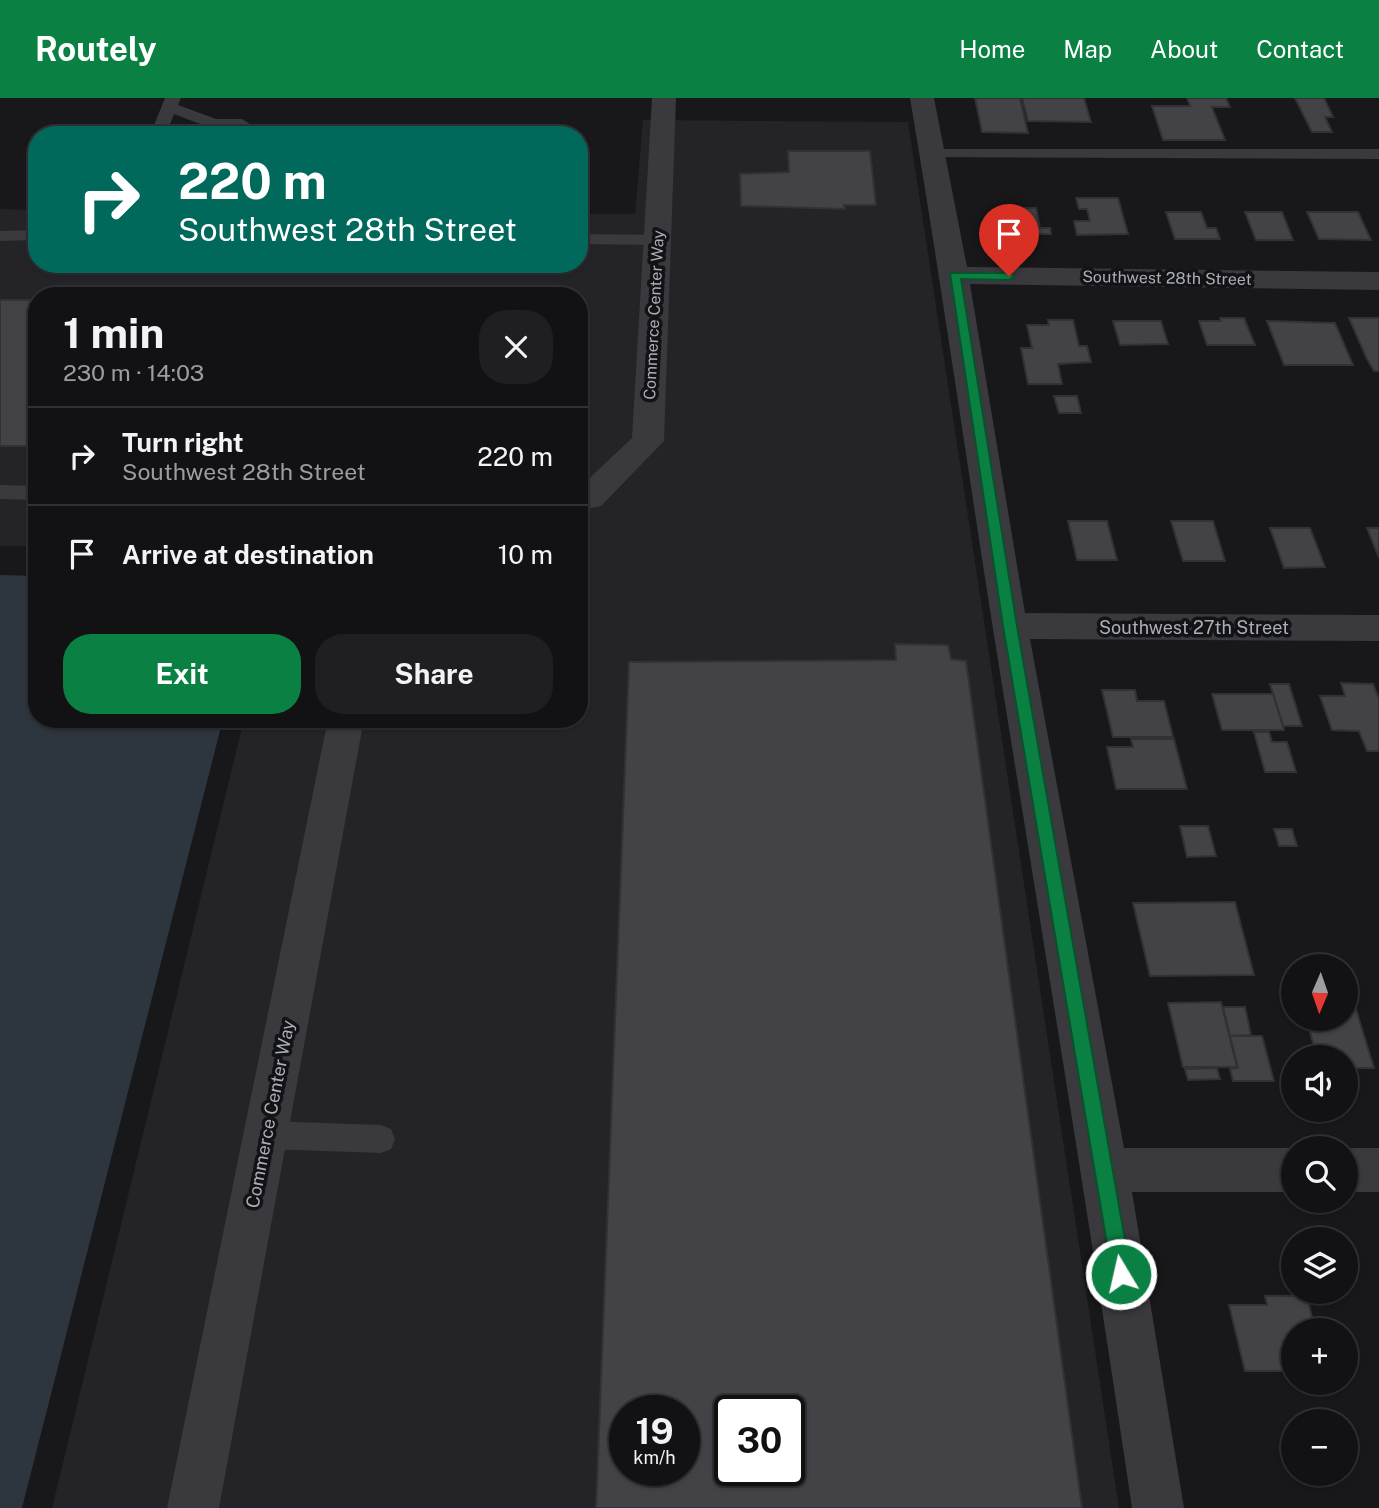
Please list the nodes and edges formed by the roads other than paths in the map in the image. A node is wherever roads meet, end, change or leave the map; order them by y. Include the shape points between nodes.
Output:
1 (664, 98) edge
2 (922, 98) edge
3 (171, 102) edge
4 (242, 124) dead end
5 (162, 126) edge
6 (932, 154) junction
7 (1379, 154) edge
8 (28, 235) edge
9 (0, 236) edge
10 (588, 239) edge
11 (657, 240) junction
12 (954, 275) junction
13 (1379, 281) edge
14 (0, 492) edge
15 (28, 492) edge
16 (588, 498) edge
17 (1010, 626) junction
18 (1379, 628) edge
19 (344, 728) edge
20 (265, 1135) junction
21 (381, 1139) dead end
22 (1105, 1170) junction
23 (1281, 1170) edge
24 (1358, 1170) edge
25 (1379, 1170) edge
26 (193, 1508) edge
27 (1158, 1508) edge

1 - 11 street, Commerce Center Way
2 - 6 street
3 - 4 lane via 214,124
3 - 5 lane
6 - 7 lane
6 - 12 street
8 - 9 lane
10 - 11 lane
11 - 16 street, Commerce Center Way via 648,441
12 - 13 street, Southwest 28th Street
12 - 17 street
14 - 15 lane
17 - 18 street, Southwest 27th Street
17 - 22 street
19 - 20 street, Commerce Center Way
20 - 21 lane
20 - 26 street, Commerce Center Way
22 - 23 street
22 - 27 street
24 - 25 street

